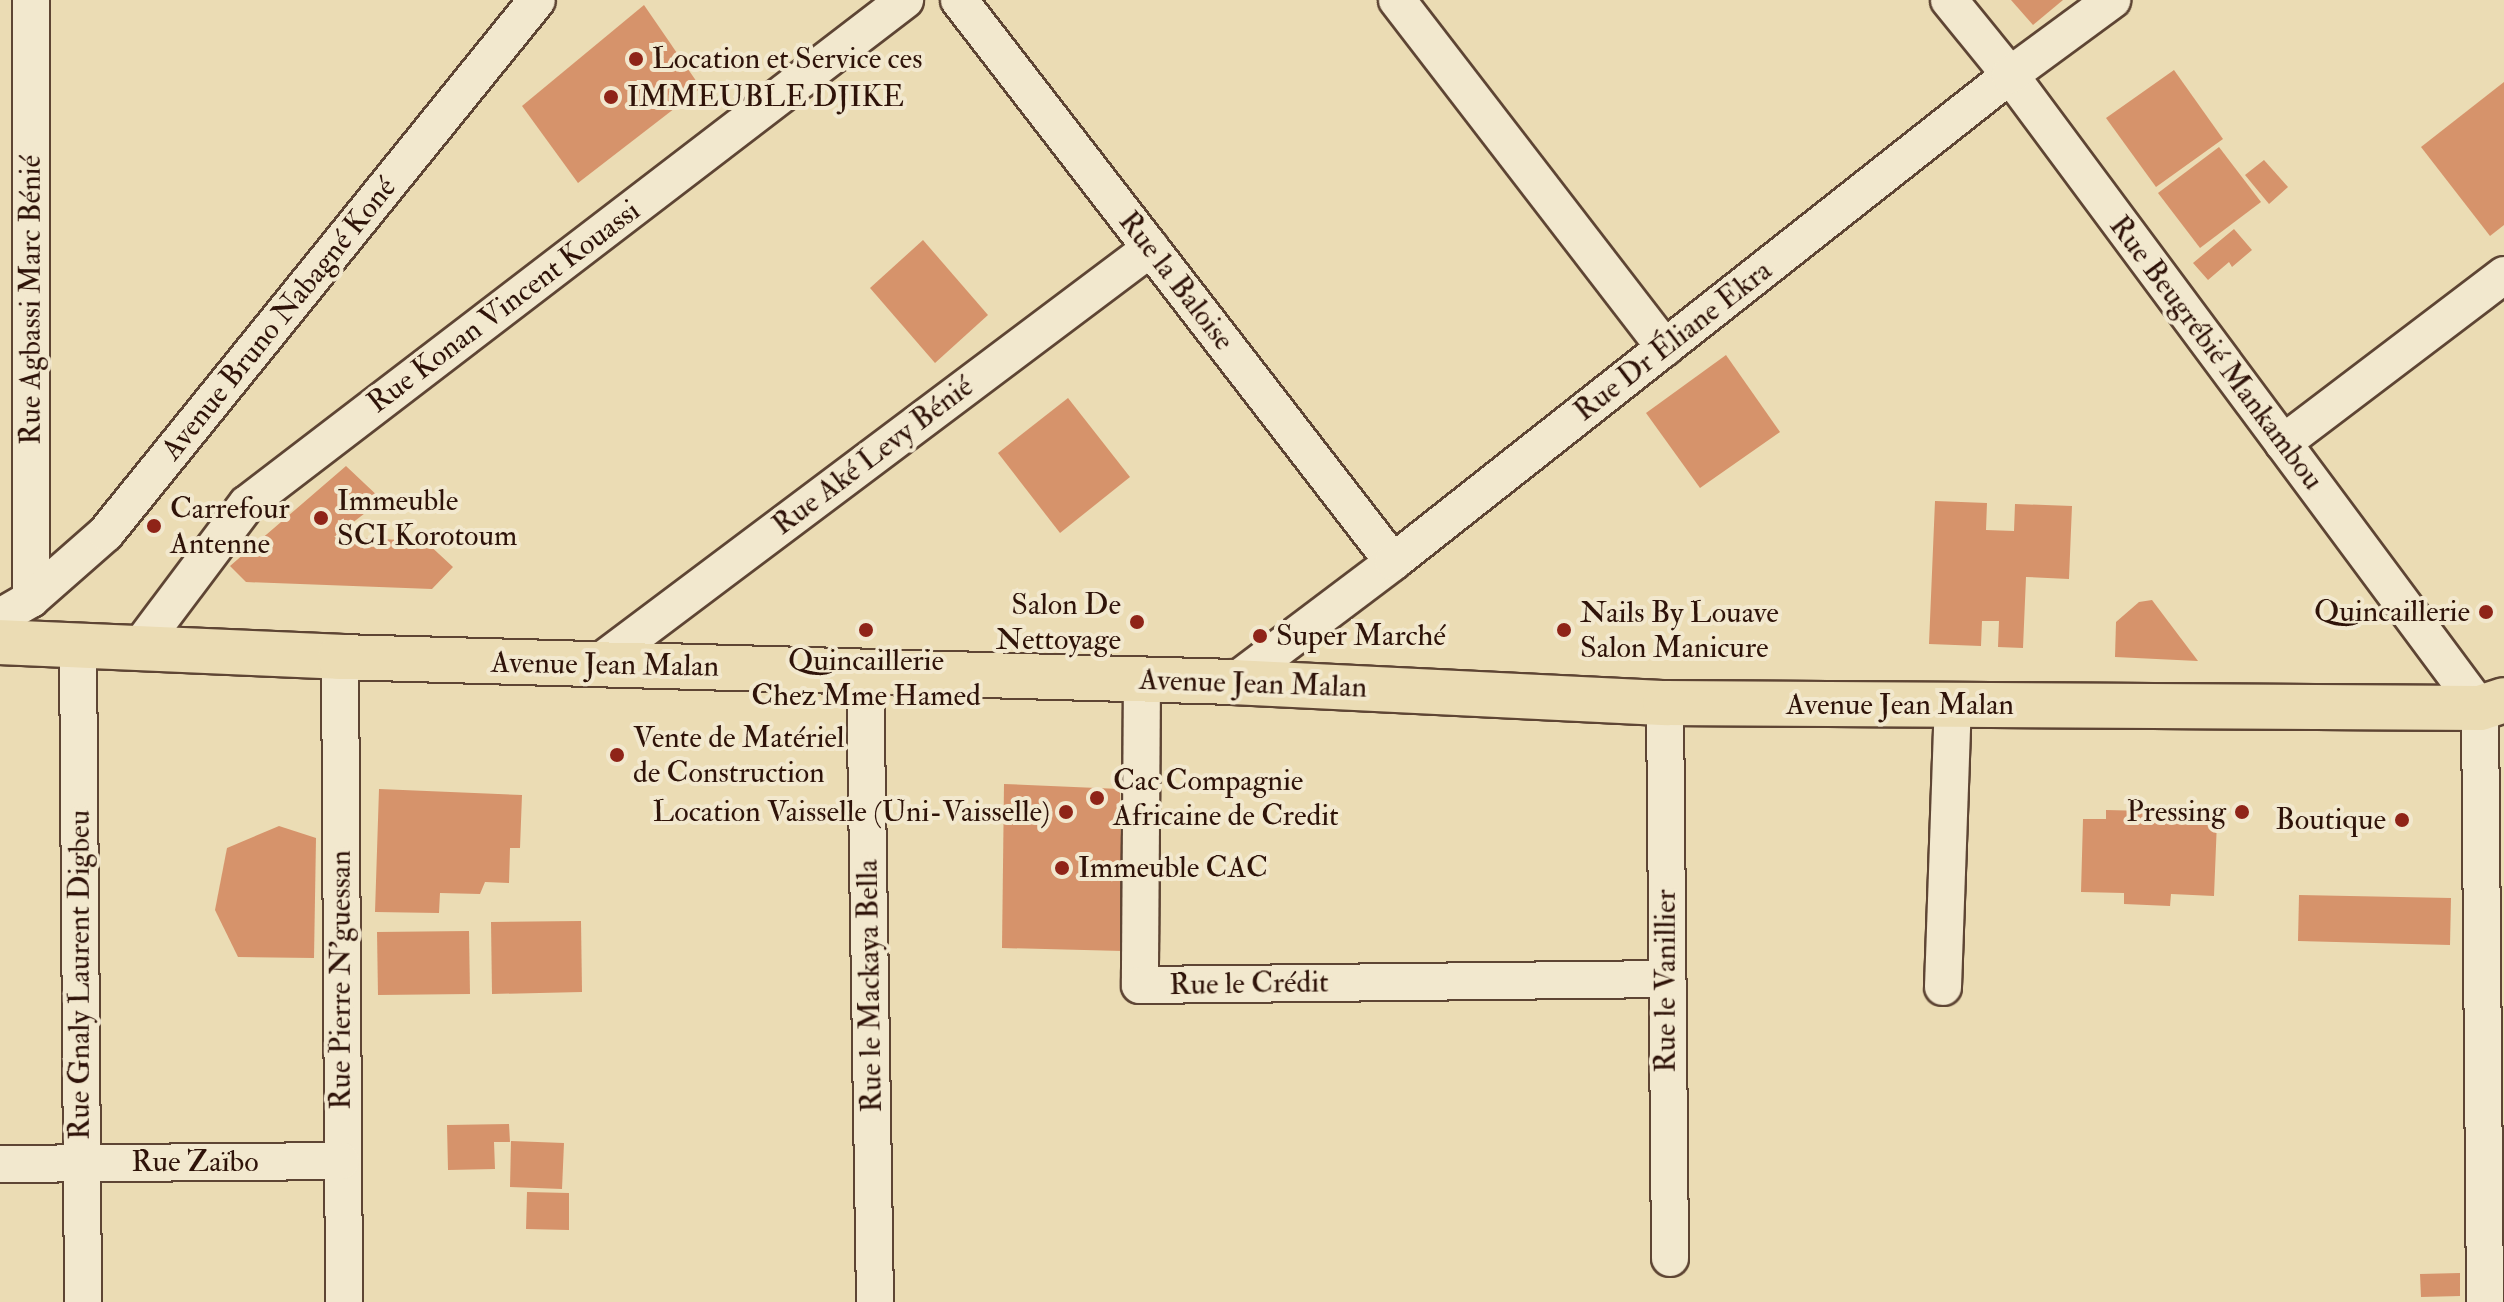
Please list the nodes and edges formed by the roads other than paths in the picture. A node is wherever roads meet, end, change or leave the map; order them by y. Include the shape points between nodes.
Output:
1 (31, 0) edge
2 (537, 0) edge
3 (905, 0) edge
4 (959, 0) edge
5 (1397, 0) edge
6 (1949, 0) edge
7 (2112, 0) edge
8 (2010, 75) junction
9 (1151, 248) junction
10 (2504, 275) edge
11 (1665, 348) junction
12 (2283, 443) junction
13 (1393, 562) junction
14 (31, 599) junction
15 (0, 617) edge
16 (0, 642) edge
17 (78, 648) junction
18 (138, 649) junction
19 (340, 657) junction
20 (596, 665) junction
21 (865, 671) junction
22 (1142, 679) junction
23 (1234, 682) junction
24 (1665, 703) junction
25 (2492, 704) edge
26 (1953, 705) junction
27 (2492, 782) edge
28 (1665, 979) junction
29 (1943, 987) dead end
30 (2495, 1136) edge
31 (341, 1161) junction
32 (81, 1162) junction
33 (0, 1164) edge
34 (1670, 1258) dead end
35 (83, 1302) edge
36 (344, 1302) edge
37 (875, 1302) edge
38 (2485, 1302) edge

1 - 14 street, Rue Agbassi Marc Bénié
2 - 14 street, Avenue Bruno Nabagné Koné via 106,533
3 - 18 street, Rue Konan Vincent Kouassi via 247,504
4 - 9 street, Rue la Baloise
5 - 11 street
6 - 8 street, Rue Beugrébié Mankambou
7 - 8 street, Rue Dr Éliane Ekra
8 - 11 street, Rue Dr Éliane Ekra
8 - 12 street, Rue Beugrébié Mankambou
9 - 13 street, Rue la Baloise
9 - 20 street, Rue Aké Levy Bénié
10 - 12 street
11 - 13 street, Rue Dr Éliane Ekra
12 - 25 street, Rue Beugrébié Mankambou
13 - 23 street, Rue Dr Éliane Ekra
14 - 15 street, Avenue Bruno Nabagné Koné
16 - 17 main road, Avenue Jean Malan
17 - 18 main road, Avenue Jean Malan
17 - 32 street, Rue Gnaly Laurent Digbeu
18 - 19 main road, Avenue Jean Malan
19 - 20 main road, Avenue Jean Malan
19 - 31 street, Rue Pierre N'guessan
20 - 21 main road, Avenue Jean Malan
21 - 22 main road, Avenue Jean Malan
21 - 37 street, Rue le Mackaya Bella
22 - 23 main road, Avenue Jean Malan
22 - 28 street, Rue le Crédit via 1140,985
23 - 24 main road, Avenue Jean Malan
24 - 26 main road, Avenue Jean Malan
24 - 28 street, Rue le Vanillier
25 - 26 main road, Avenue Jean Malan
25 - 27 street
26 - 29 street
27 - 30 street
28 - 34 street, Rue le Vanillier
30 - 38 street
31 - 32 street, Rue Zaïbo
31 - 36 street, Rue Pierre N'guessan
32 - 33 street, Rue Zaïbo
32 - 35 street, Rue Gnaly Laurent Digbeu

